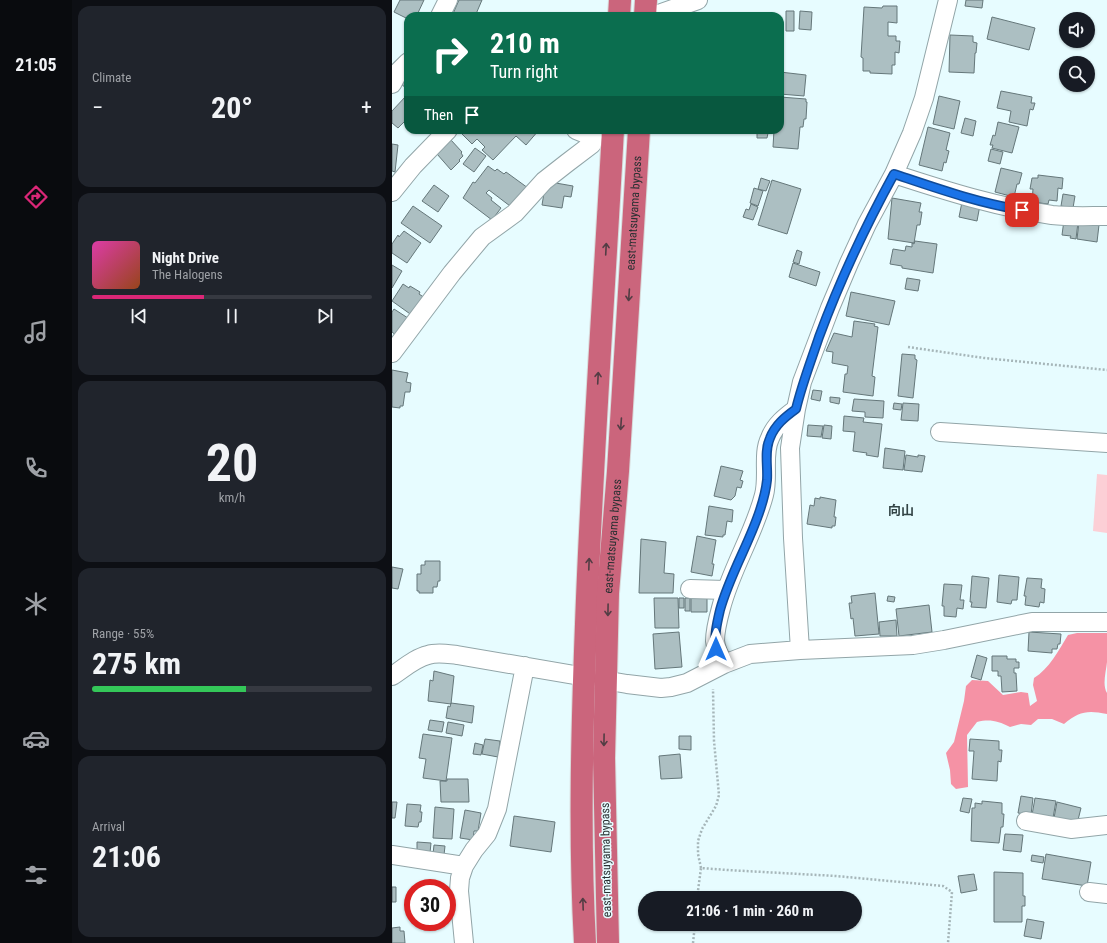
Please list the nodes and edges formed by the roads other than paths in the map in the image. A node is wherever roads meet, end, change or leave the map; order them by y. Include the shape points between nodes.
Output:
1 (448, 0) edge
2 (620, 0) edge
3 (646, 0) edge
4 (698, 0) edge
5 (948, 0) edge
6 (442, 12) edge
7 (619, 12) edge
8 (645, 12) edge
9 (664, 12) edge
10 (404, 66) edge
11 (392, 84) edge
12 (444, 134) edge
13 (586, 134) edge
14 (613, 134) edge
15 (639, 134) edge
16 (894, 174) junction
17 (392, 192) edge
18 (1107, 216) edge
19 (392, 353) edge
20 (796, 409) junction
21 (940, 432) dead end
22 (1107, 443) edge
23 (690, 589) dead end
24 (726, 590) junction
25 (1107, 622) edge
26 (800, 650) junction
27 (525, 666) junction
28 (718, 667) junction
29 (392, 676) edge
30 (584, 677) junction
31 (606, 681) junction
32 (1026, 821) dead end
33 (1107, 825) edge
34 (392, 855) edge
35 (464, 866) junction
36 (1089, 892) dead end
37 (1107, 894) edge
38 (464, 943) edge
39 (585, 943) edge
40 (608, 943) edge

1 - 6 street
2 - 7 highway
3 - 8 highway
4 - 9 street
5 - 16 street via 924,98
10 - 11 street
12 - 17 street
13 - 19 street via 593,137 592,144 544,181 515,213 482,237
30 -> 14 highway, east-matsuyama bypass via 591,506
15 -> 31 highway, east-matsuyama bypass via 608,592
16 - 18 street via 945,191 1007,207 1053,215
16 - 20 street via 867,224 830,308 802,382
20 - 24 street via 784,418 769,439 766,447 767,481 760,510
20 - 26 street via 790,448
21 - 22 street
23 - 24 street
24 - 28 street via 717,622 715,642
25 - 26 street via 1032,622 913,645
26 - 28 street via 750,654
27 - 29 street via 439,654 418,659
27 - 30 street
27 - 35 street via 497,808 487,834
28 - 31 street via 687,683 671,687
30 - 31 street
39 -> 30 highway, east-matsuyama bypass via 582,789
31 -> 40 highway, east-matsuyama bypass via 604,758
32 - 33 street via 1071,829
34 - 35 street
35 - 38 street via 459,890
36 - 37 street

